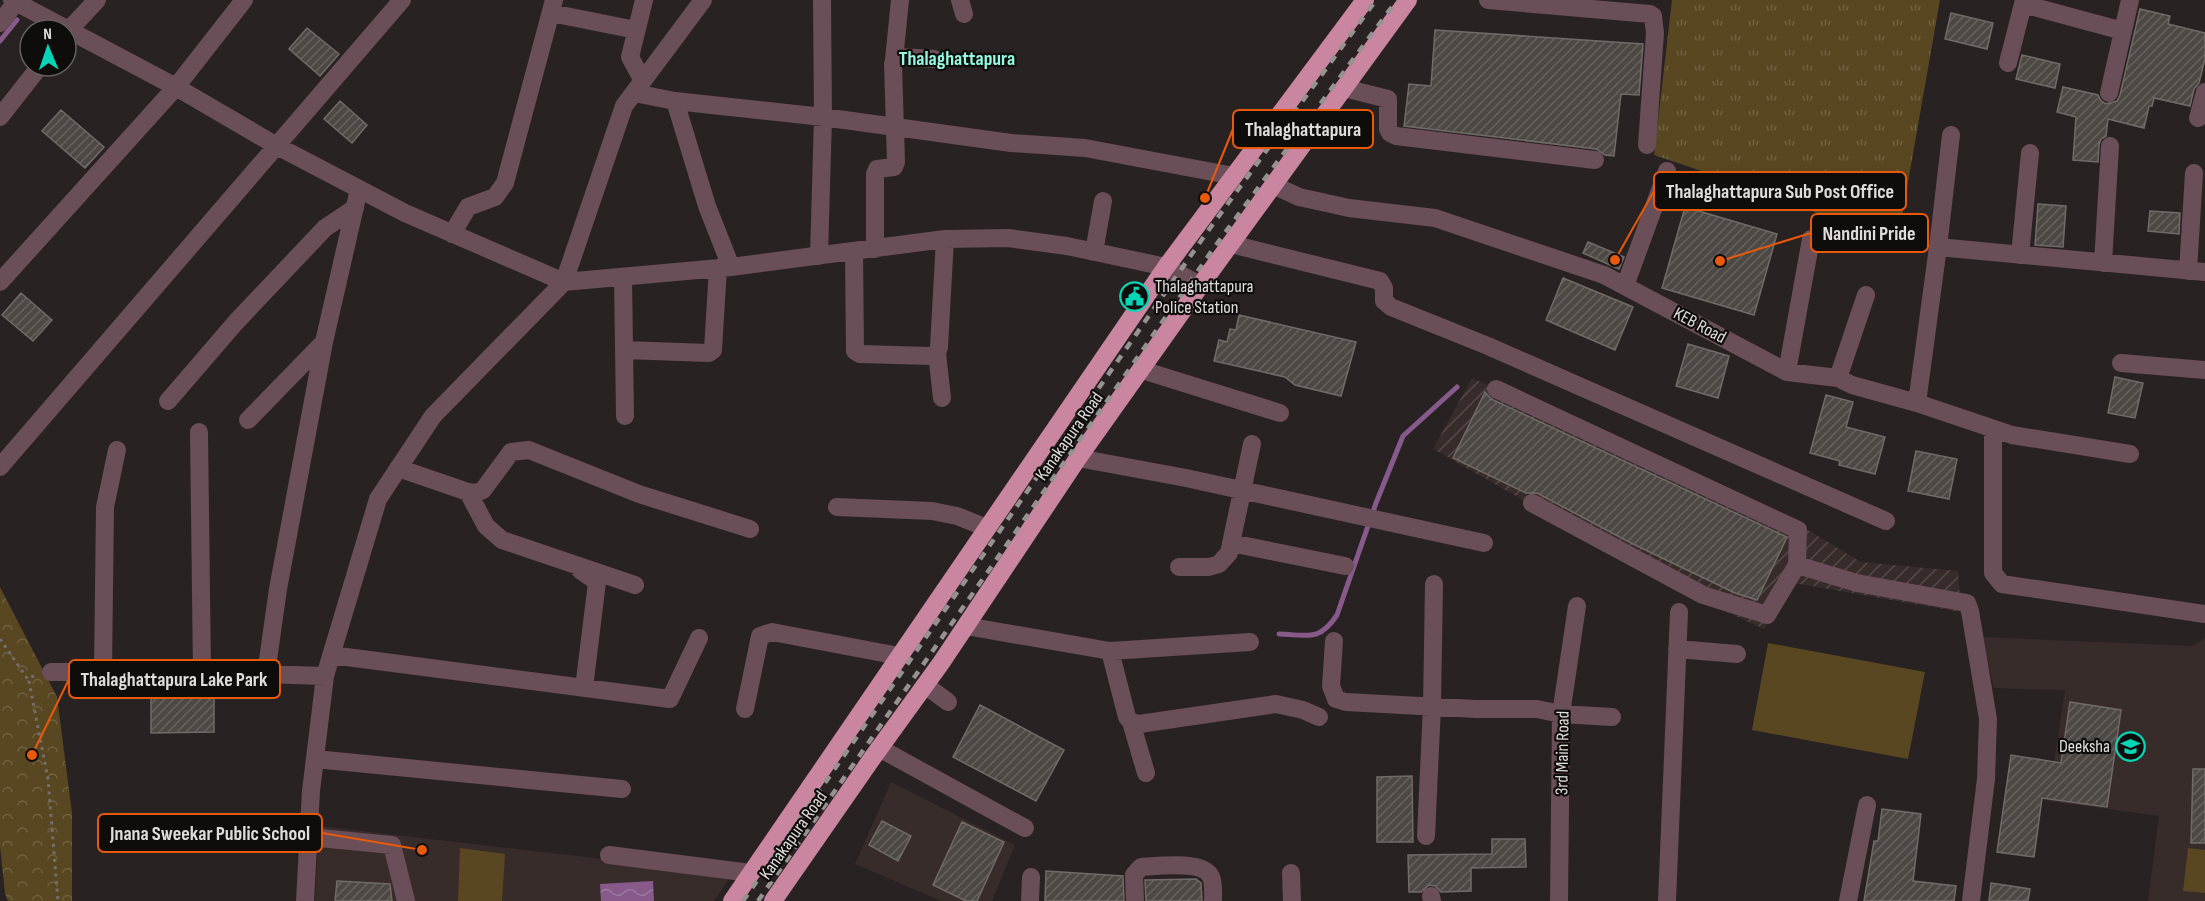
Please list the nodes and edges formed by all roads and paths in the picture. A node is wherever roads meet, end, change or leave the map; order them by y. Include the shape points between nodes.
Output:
1 (97, 0) edge
2 (244, 0) edge
3 (402, 0) edge
4 (644, 0) edge
5 (703, 0) edge
6 (822, 0) edge
7 (900, 0) edge
8 (1365, 0) edge
9 (1408, 0) edge
10 (1488, 0) edge
11 (2130, 0) edge
12 (14, 1) edge
13 (2023, 2) edge
14 (553, 7) edge
15 (44, 18) edge
16 (78, 20) edge
17 (0, 23) edge
18 (636, 30) junction
19 (2123, 30) junction
20 (78, 37) edge
21 (934, 59) dead end
22 (894, 60) junction
23 (2008, 63) dead end
24 (31, 78) edge
25 (176, 87) junction
26 (638, 87) junction
27 (1344, 88) junction
28 (2205, 92) edge
29 (2109, 93) dead end
30 (675, 101) junction
31 (0, 117) edge
32 (823, 117) junction
33 (2198, 118) dead end
34 (894, 127) junction
35 (1951, 135) dead end
36 (277, 146) junction
37 (1647, 146) dead end
38 (2110, 146) dead end
39 (2030, 153) dead end
40 (1595, 160) dead end
41 (1667, 171) dead end
42 (2194, 173) dead end
43 (1234, 176) junction
44 (1273, 185) junction
45 (359, 189) junction
46 (1103, 201) dead end
47 (355, 208) junction
48 (452, 234) junction
49 (945, 239) junction
50 (1811, 239) dead end
51 (1231, 244) junction
52 (1938, 247) junction
53 (875, 249) junction
54 (854, 252) junction
55 (1094, 252) junction
56 (2020, 255) junction
57 (819, 256) junction
58 (2103, 263) junction
59 (724, 267) junction
60 (1166, 267) junction
61 (2196, 272) edge
62 (622, 277) junction
63 (0, 282) edge
64 (564, 282) junction
65 (1200, 285) junction
66 (1624, 286) junction
67 (1866, 295) dead end
68 (324, 342) junction
69 (624, 350) junction
70 (937, 353) junction
71 (2121, 363) dead end
72 (1142, 370) junction
73 (2205, 370) edge
74 (1787, 372) junction
75 (1838, 378) junction
76 (1496, 389) dead end
77 (942, 398) dead end
78 (168, 401) dead end
79 (1917, 403) junction
80 (1280, 413) dead end
81 (625, 416) dead end
82 (248, 420) dead end
83 (1993, 429) junction
84 (199, 432) dead end
85 (1252, 444) dead end
86 (117, 450) dead end
87 (2130, 454) dead end
88 (1078, 458) junction
89 (0, 467) edge
90 (398, 468) junction
91 (1241, 490) junction
92 (468, 492) junction
93 (1532, 503) dead end
94 (837, 507) dead end
95 (1886, 521) dead end
96 (987, 528) junction
97 (750, 529) dead end
98 (1231, 543) junction
99 (1484, 543) dead end
100 (572, 564) junction
101 (1797, 565) junction
102 (1345, 566) dead end
103 (1179, 567) dead end
104 (1434, 584) dead end
105 (635, 585) dead end
106 (1577, 606) dead end
107 (1679, 612) dead end
108 (2205, 614) edge
109 (966, 626) junction
110 (699, 638) dead end
111 (0, 639) edge
112 (1334, 641) dead end
113 (1250, 642) dead end
114 (1677, 650) junction
115 (1110, 651) junction
116 (1737, 654) dead end
117 (331, 655) junction
118 (899, 656) junction
119 (51, 672) joint
120 (103, 672) junction
121 (202, 673) junction
122 (266, 674) junction
123 (325, 676) junction
124 (29, 681) junction
125 (925, 685) junction
126 (584, 688) junction
127 (948, 702) dead end
128 (1432, 706) junction
129 (745, 709) dead end
130 (1562, 714) junction
131 (1319, 717) dead end
132 (1612, 717) dead end
133 (1131, 722) junction
134 (879, 748) junction
135 (315, 759) junction
136 (1146, 773) dead end
137 (622, 789) dead end
138 (1867, 805) dead end
139 (1025, 828) dead end
140 (1426, 836) dead end
141 (309, 837) junction
142 (609, 855) dead end
143 (751, 873) junction
144 (1291, 873) dead end
145 (1031, 877) dead end
146 (58, 901) edge
147 (305, 901) edge
148 (406, 901) edge
149 (732, 901) edge
150 (773, 901) edge
151 (1030, 901) edge
152 (1135, 901) edge
153 (1213, 901) edge
154 (1292, 901) edge
155 (1559, 901) edge
156 (1667, 901) edge
157 (1848, 901) edge
158 (1971, 901) edge

1 - 16 street
2 - 25 street
3 - 36 street
4 - 18 street
5 - 26 street
6 - 32 street
7 - 22 street
8 - 43 highway, Kanakapura Road
9 - 27 highway, Kanakapura Road
10 - 37 street via 1653,16
11 - 19 street
12 - 15 street
12 - 17 street
13 - 19 street
13 - 23 street
14 - 18 street
14 - 48 street via 505,183 495,197 468,207
18 - 26 street via 630,57
19 - 29 street
20 - 25 street
21 - 22 street
22 - 34 street
24 - 31 street
25 - 36 street
25 - 63 street
26 - 30 street
26 - 64 street via 624,106
27 - 40 street via 1388,99 1388,129 1396,136
27 - 44 highway, Kanakapura Road
28 - 33 street
30 - 32 street
30 - 59 street
32 - 34 street
32 - 57 street
34 - 43 street via 1011,143 1085,148
34 - 53 street via 894,167 877,169 874,174
35 - 52 street
36 - 45 street
36 - 89 street
38 - 58 street
39 - 56 street
41 - 66 street
42 - 61 street
43 - 60 highway, Kanakapura Road
44 - 51 highway, Kanakapura Road
44 - 66 street, KEB Road via 1299,197 1350,208 1435,218 1604,275
45 - 47 street
45 - 48 street
46 - 55 street
47 - 68 street
47 - 78 street via 325,228
48 - 64 street
49 - 53 street
49 - 55 street via 1008,237
49 - 70 street
50 - 74 street
51 - 65 highway, Kanakapura Road
51 - 95 street via 1380,280 1384,301 1391,307
52 - 56 street
52 - 79 street
53 - 54 street
54 - 57 street
54 - 70 street via 855,351 931,356
55 - 60 street
56 - 58 street
57 - 59 street
58 - 61 street
59 - 62 street
59 - 69 street via 713,350
60 - 65 street
60 - 96 highway, Kanakapura Road
62 - 64 street
62 - 69 street
64 - 90 street via 433,416
65 - 72 highway, Kanakapura Road
66 - 74 street, KEB Road
67 - 75 street
68 - 82 street
68 - 122 street
69 - 81 street
70 - 77 street
71 - 73 street
72 - 80 street
72 - 88 highway, Kanakapura Road
74 - 75 street, KEB Road
75 - 79 street, KEB Road
76 - 101 street via 1798,530
79 - 83 street, KEB Road
83 - 87 street, KEB Road
83 - 108 street via 1993,573 2002,584
84 - 121 street
85 - 91 street
86 - 120 street via 105,507
88 - 91 street
88 - 109 highway, Kanakapura Road
90 - 92 street
90 - 117 street via 378,499
91 - 98 street
91 - 99 street
92 - 97 street via 483,490 511,452 529,450 639,494
92 - 100 street via 493,534
93 - 101 street via 1704,595 1767,615
94 - 96 street via 932,511
96 - 118 highway, Kanakapura Road
98 - 102 street
98 - 103 street via 1229,553 1219,564
100 - 105 street
100 - 126 street via 597,582
101 - 158 street via 1857,583 1966,603 1988,719 1986,779
104 - 128 street
106 - 130 street, 3rd Main Road
107 - 114 street
109 - 115 street
109 - 125 highway, Kanakapura Road
110 - 126 street via 670,699
111 - 124 path
112 - 128 street via 1331,686 1336,699
113 - 115 street
114 - 116 street
114 - 156 street
115 - 133 street
117 - 123 street
117 - 126 street
118 - 129 street via 772,632 760,636
118 - 143 highway, Kanakapura Road
119 - 120 street
119 - 124 path
120 - 121 street
121 - 122 street
122 - 123 street
123 - 135 street
124 - 146 path via 48,779
125 - 127 street
125 - 134 highway, Kanakapura Road
128 - 130 street via 1537,709
128 - 140 street
130 - 132 street
130 - 155 street, 3rd Main Road
131 - 133 street via 1276,704
133 - 136 street
134 - 139 street
134 - 150 highway, Kanakapura Road
135 - 137 street
135 - 141 street
138 - 157 street
141 - 147 street
141 - 148 street via 392,845
142 - 143 street
143 - 149 highway, Kanakapura Road
144 - 154 street
145 - 151 street
152 - 153 street via 1134,875 1141,867 1194,866 1208,872 1212,879

